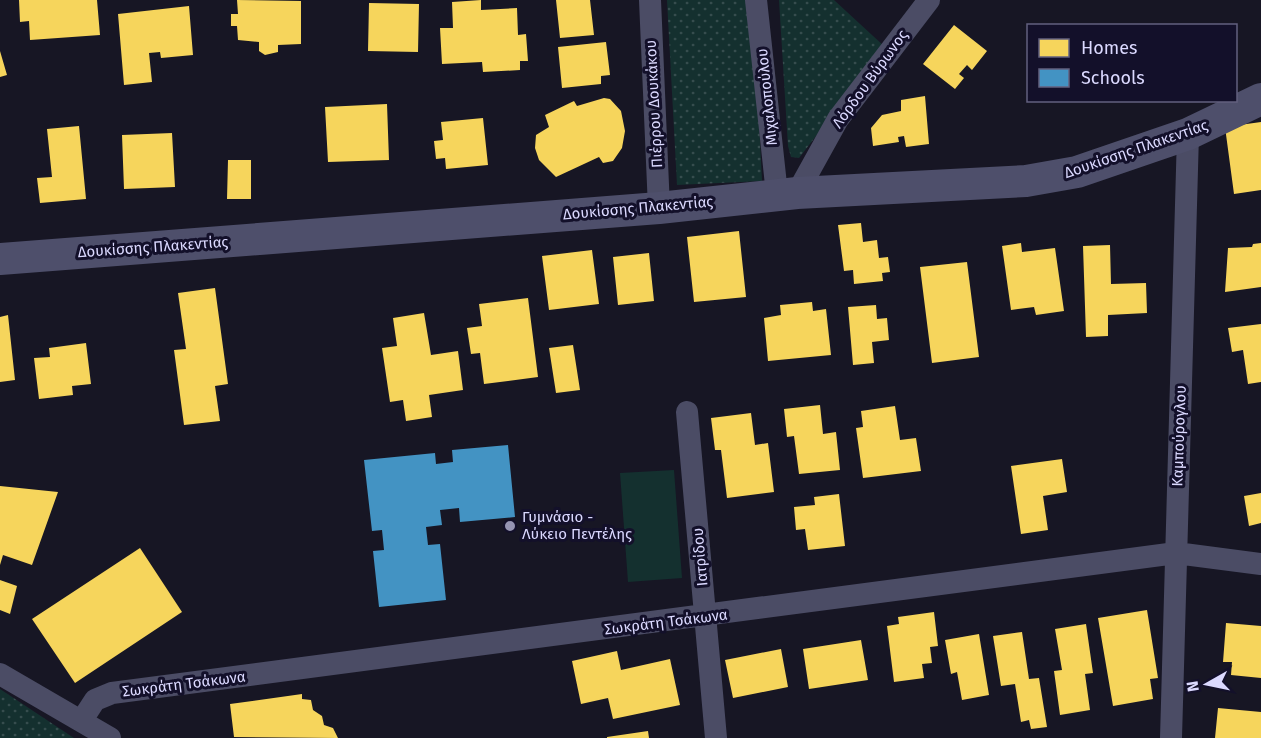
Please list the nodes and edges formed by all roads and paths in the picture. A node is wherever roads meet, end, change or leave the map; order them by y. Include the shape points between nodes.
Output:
1 (650, 0) edge
2 (756, 0) edge
3 (929, 0) edge
4 (1261, 99) edge
5 (1188, 134) junction
6 (787, 193) junction
7 (659, 208) junction
8 (0, 259) edge
9 (687, 412) dead end
10 (1176, 554) junction
11 (1261, 564) edge
12 (705, 617) junction
13 (0, 674) edge
14 (82, 720) junction
15 (110, 738) edge
16 (716, 738) edge
17 (1171, 738) edge

1 - 7 street, Πιέρρου Δουκάκου
2 - 6 street, Μιχαλοπούλου
3 - 6 street, Λόρδου Βύρωνος
4 - 5 main road, Δουκίσσης Πλακεντίας
5 - 6 main road, Δουκίσσης Πλακεντίας via 1055,177
5 - 10 street, Καμπούρογλου
6 - 7 main road, Δουκίσσης Πλακεντίας
7 - 8 main road, Δουκίσσης Πλακεντίας
9 - 12 street, Ιατρίδου
10 - 11 street, Σωκράτη Τσάκωνα
10 - 12 street, Σωκράτη Τσάκωνα
10 - 17 street, Καμπούρογλου
12 - 14 street, Σωκράτη Τσάκωνα via 112,693 96,700
12 - 16 street, Ιατρίδου
13 - 14 street
14 - 15 street

